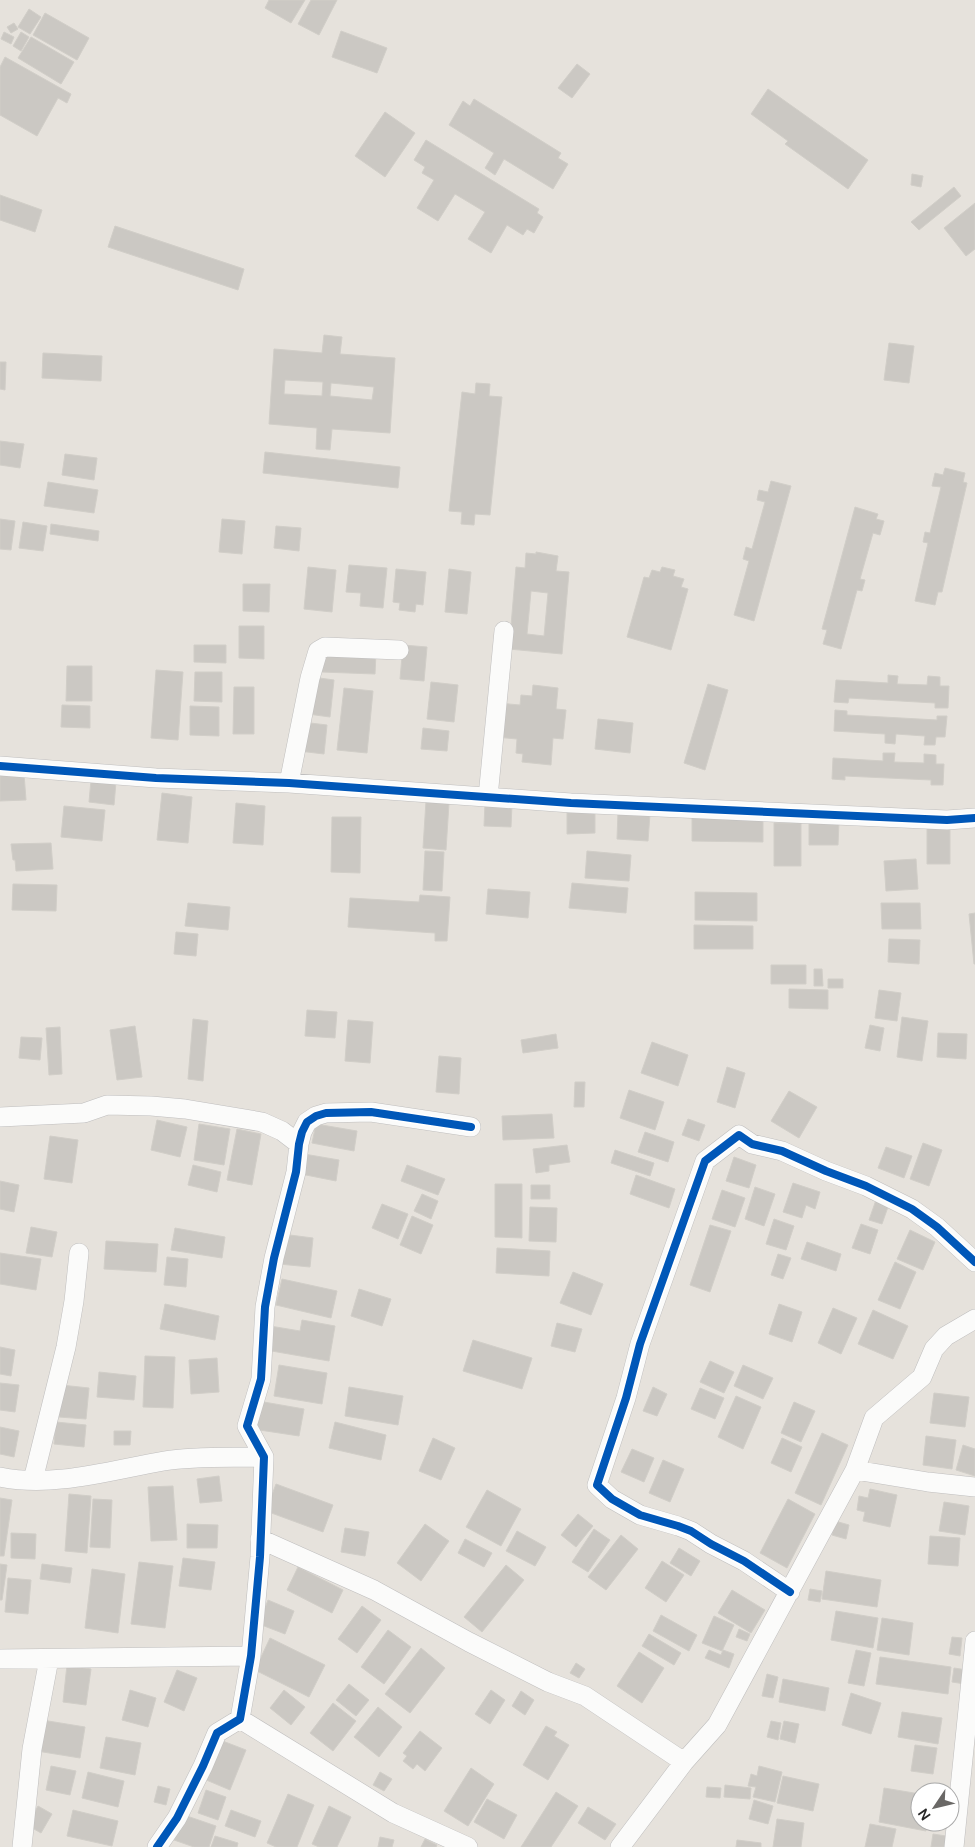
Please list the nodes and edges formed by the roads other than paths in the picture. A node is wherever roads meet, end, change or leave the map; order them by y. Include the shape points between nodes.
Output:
1 (504, 631) dead end
2 (399, 650) dead end
3 (0, 766) edge
4 (289, 783) junction
5 (488, 797) junction
6 (975, 818) edge
7 (0, 1117) edge
8 (471, 1127) dead end
9 (299, 1144) junction
10 (79, 1253) dead end
11 (975, 1262) edge
12 (975, 1319) edge
13 (264, 1457) junction
14 (855, 1470) junction
15 (0, 1477) edge
16 (33, 1480) junction
17 (975, 1488) edge
18 (260, 1539) junction
19 (790, 1592) junction
20 (975, 1641) edge
21 (251, 1656) junction
22 (0, 1659) edge
23 (49, 1659) junction
24 (972, 1709) edge
25 (240, 1719) junction
26 (684, 1762) junction
27 (22, 1847) edge
28 (157, 1847) edge
29 (468, 1847) edge
30 (620, 1847) edge
31 (954, 1847) edge

1 - 5 street
2 - 4 street via 325,647 318,651
3 - 4 street via 156,778
4 - 5 street
5 - 6 street via 947,820
7 - 9 street via 84,1113 107,1105 185,1109 262,1122
8 - 9 street via 371,1112 326,1113 307,1122
9 - 13 street via 297,1166 268,1291 261,1380 247,1426
10 - 16 street via 66,1347
11 - 19 street via 912,1209 782,1151 752,1144 739,1134 706,1161 640,1344 597,1485 612,1499 640,1516 691,1531
12 - 14 street via 946,1336 934,1349 922,1377 874,1418
13 - 16 street via 165,1461 85,1477
13 - 18 street
14 - 17 street
14 - 19 street
15 - 16 street
18 - 21 street
18 - 26 street via 374,1590 548,1682 585,1696
19 - 26 street via 717,1725
20 - 24 street
21 - 23 street
21 - 25 street
22 - 23 street
23 - 27 street via 32,1749
24 - 31 street
25 - 28 street via 217,1733 177,1818
25 - 29 street via 393,1813
26 - 30 street

